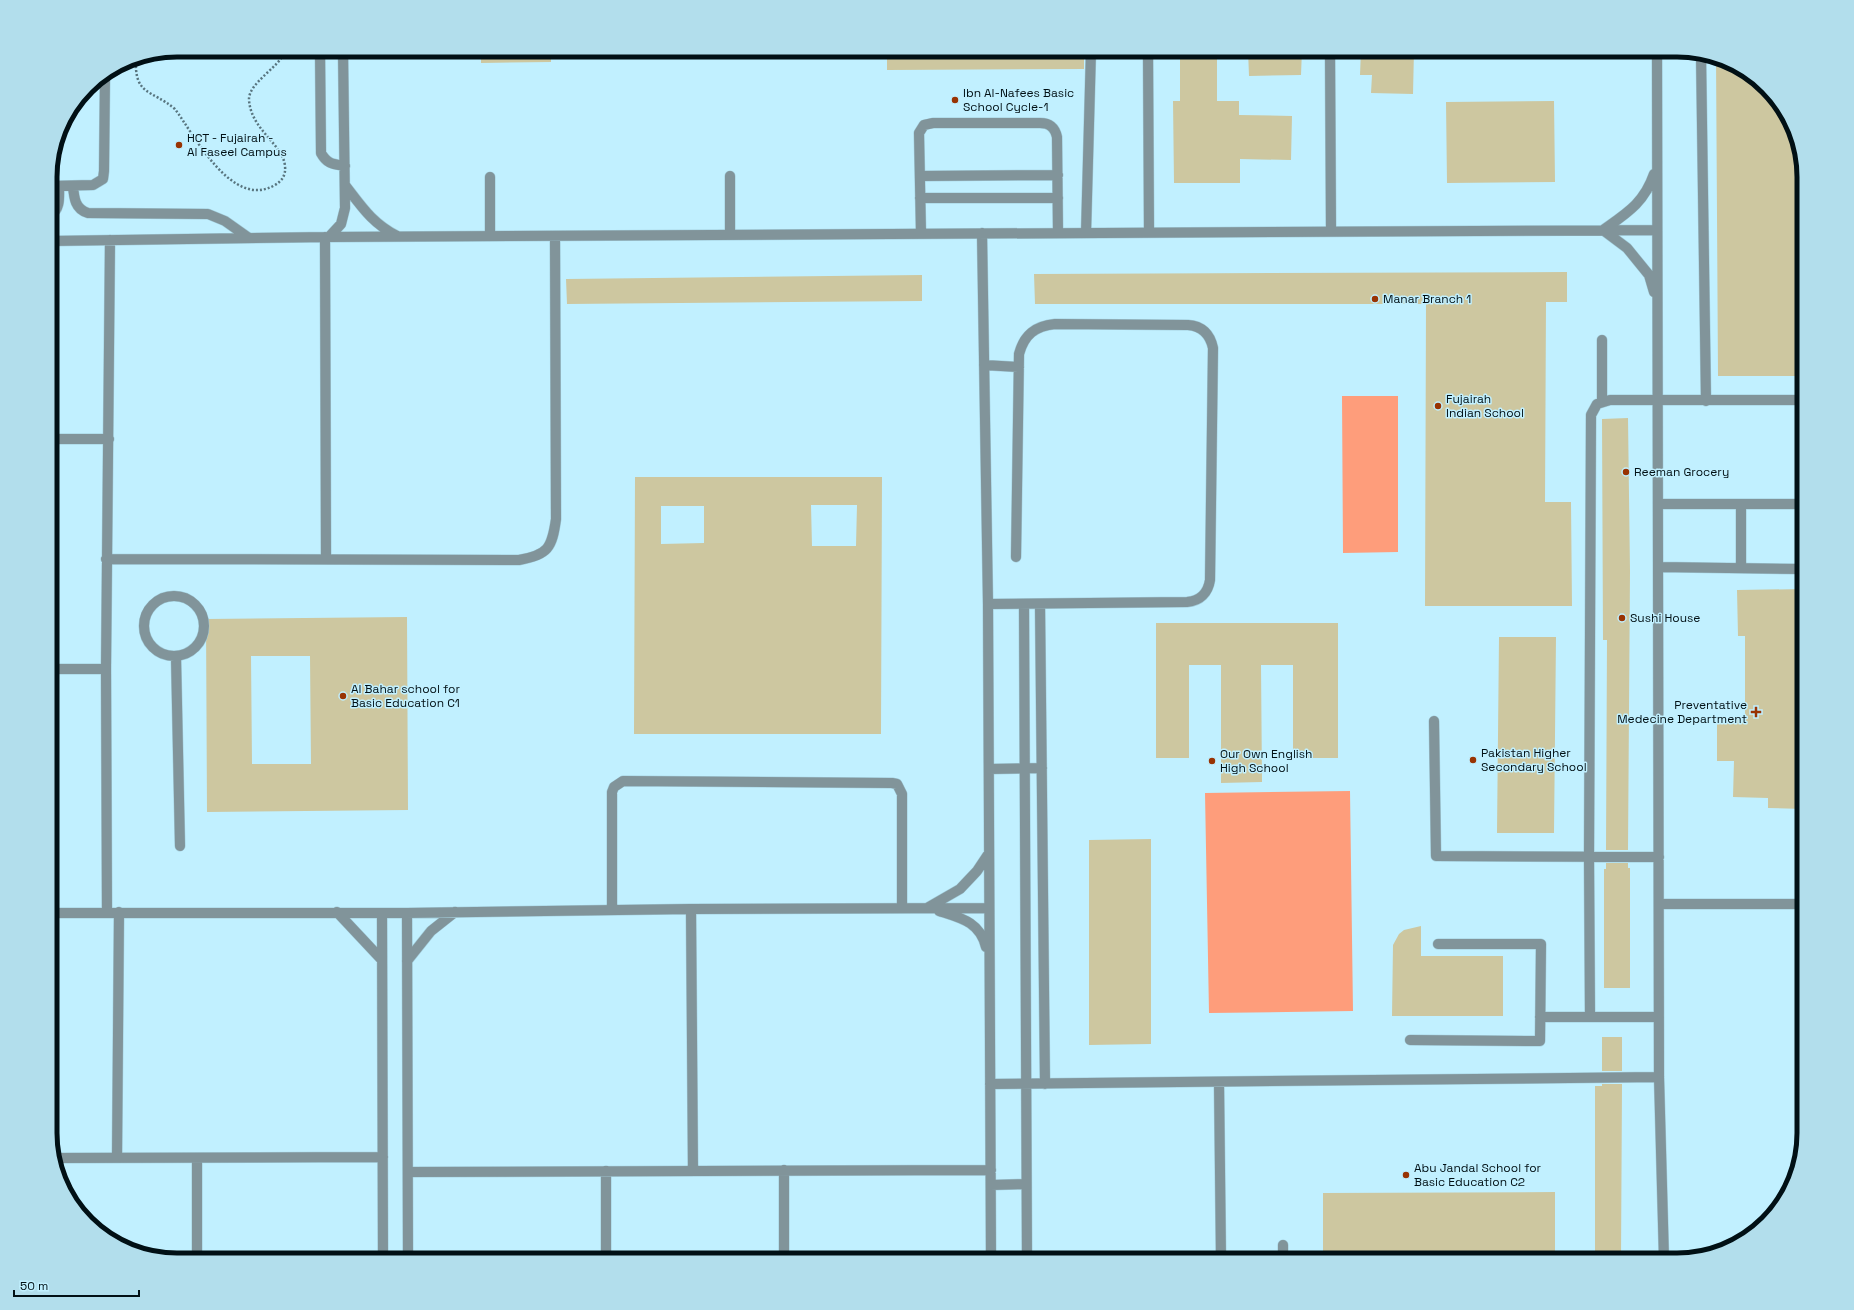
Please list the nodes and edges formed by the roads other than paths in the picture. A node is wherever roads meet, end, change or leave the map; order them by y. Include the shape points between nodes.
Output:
1 (320, 57) edge
2 (343, 57) edge
3 (1091, 57) edge
4 (1148, 57) edge
5 (1330, 57) edge
6 (1657, 57) edge
7 (1702, 60) edge
8 (105, 81) edge
9 (345, 166) junction
10 (1657, 166) junction
11 (1058, 175) junction
12 (730, 176) dead end
13 (920, 176) junction
14 (490, 177) dead end
15 (345, 185) junction
16 (57, 186) edge
17 (73, 186) junction
18 (920, 198) junction
19 (1058, 198) junction
20 (1603, 230) junction
21 (1657, 230) junction
22 (1331, 231) junction
23 (1149, 232) junction
24 (982, 233) junction
25 (1058, 233) junction
26 (1086, 233) junction
27 (921, 234) junction
28 (730, 235) junction
29 (490, 236) junction
30 (555, 236) junction
31 (327, 237) junction
32 (398, 237) junction
33 (249, 238) junction
34 (110, 240) junction
35 (57, 241) edge
36 (1657, 306) junction
37 (1602, 340) dead end
38 (984, 365) junction
39 (1019, 367) junction
40 (1706, 400) junction
41 (1797, 400) edge
42 (1658, 401) junction
43 (1602, 402) junction
44 (109, 438) junction
45 (57, 439) edge
46 (1658, 504) junction
47 (1741, 504) junction
48 (1797, 504) edge
49 (1016, 557) dead end
50 (326, 559) junction
51 (106, 560) junction
52 (1658, 567) junction
53 (1741, 568) junction
54 (1797, 569) edge
55 (988, 604) junction
56 (1024, 604) junction
57 (1040, 604) junction
58 (176, 657) junction
59 (57, 669) edge
60 (106, 669) junction
61 (1434, 721) dead end
62 (1024, 768) junction
63 (1042, 768) junction
64 (989, 769) junction
65 (180, 846) dead end
66 (989, 853) junction
67 (1589, 857) junction
68 (1659, 857) junction
69 (1659, 904) junction
70 (1797, 904) edge
71 (902, 908) junction
72 (927, 908) junction
73 (989, 908) junction
74 (691, 909) junction
75 (612, 910) junction
76 (119, 912) junction
77 (337, 912) junction
78 (455, 912) junction
79 (57, 913) edge
80 (108, 913) junction
81 (382, 913) junction
82 (407, 913) junction
83 (1438, 944) dead end
84 (382, 960) junction
85 (407, 961) junction
86 (990, 961) junction
87 (1540, 1017) junction
88 (1590, 1017) junction
89 (1659, 1017) junction
90 (1410, 1040) dead end
91 (1659, 1078) junction
92 (1219, 1082) junction
93 (990, 1084) junction
94 (1026, 1084) junction
95 (1046, 1084) junction
96 (383, 1157) junction
97 (59, 1158) edge
98 (117, 1158) junction
99 (197, 1158) junction
100 (784, 1170) junction
101 (991, 1170) junction
102 (606, 1171) junction
103 (693, 1171) junction
104 (408, 1172) junction
105 (1026, 1184) junction
106 (991, 1185) junction
107 (1284, 1245) dead end
108 (197, 1253) edge
109 (383, 1253) edge
110 (408, 1253) edge
111 (606, 1253) edge
112 (784, 1253) edge
113 (991, 1253) edge
114 (1026, 1253) edge
115 (1221, 1253) edge
116 (1283, 1253) edge
117 (1664, 1253) edge

1 - 9 street via 321,153 325,160 332,164
2 - 9 street
3 - 26 street
4 - 23 street
5 - 22 street
6 - 10 street
7 - 40 street
8 - 17 street via 104,175 97,184
9 - 15 street
10 - 20 street via 1649,190 1632,209
10 - 21 street
11 - 13 street
11 - 13 street via 1057,137 1050,125 933,123 924,125 919,133
11 - 19 street
12 - 28 street
13 - 18 street
14 - 29 street
15 - 31 street via 344,218
15 - 32 street via 381,228
16 - 17 street
17 - 33 street via 76,205 83,212 208,214 225,221
18 - 19 street
18 - 27 street
19 - 25 street
20 - 21 street
20 - 22 street
20 - 36 street via 1627,248 1649,276
21 - 36 street
22 - 23 street
23 - 26 street
24 - 25 street
24 - 27 street
24 - 38 street
25 - 26 street
27 - 28 street
28 - 30 street
29 - 30 street
29 - 32 street
30 - 50 street via 556,519 550,545 538,556 519,560
31 - 32 street
31 - 33 street
31 - 50 street
33 - 34 street
34 - 35 street
34 - 44 street
36 - 42 street
37 - 43 street
38 - 39 street
38 - 55 street
39 - 49 street
39 - 57 street via 1019,354 1027,336 1044,325 1054,324 1194,325 1205,331 1213,348 1210,580 1206,592 1198,599 1187,602
40 - 41 street
40 - 42 street
42 - 43 street
42 - 46 street
43 - 67 street via 1597,404 1591,415
44 - 45 street
44 - 51 street
46 - 47 street
46 - 52 street
47 - 48 street
47 - 53 street
50 - 51 street
51 - 60 street
52 - 53 street
52 - 68 street
53 - 54 street
55 - 56 street
55 - 64 street
56 - 57 street
56 - 62 street
57 - 63 street
58 - 58 street via 187,654 196,647 202,637 204,626 202,615 196,606 187,599 176,596 165,597 155,602 147,610 143,621 145,637 155,651 165,656
58 - 65 street
59 - 60 street
60 - 80 street
61 - 67 street via 1436,856
62 - 63 street
62 - 64 street
62 - 94 street
63 - 95 street
64 - 66 street
66 - 72 street via 960,889
66 - 73 street
67 - 68 street
67 - 88 street
68 - 69 street
69 - 70 street
69 - 89 street
71 - 72 street
71 - 74 street
71 - 75 street via 902,794 897,784 623,781 614,787 612,792
72 - 73 street
72 - 86 street via 966,919 984,936
73 - 86 street
74 - 75 street
74 - 103 street
75 - 78 street
76 - 77 street
76 - 80 street
76 - 98 street
77 - 81 street
77 - 84 street
78 - 82 street
78 - 85 street via 431,931
79 - 80 street
81 - 82 street
81 - 84 street
82 - 85 street
83 - 87 street via 1541,944
84 - 96 street
85 - 104 street
86 - 93 street
87 - 88 street
87 - 90 street via 1540,1041
88 - 89 street
89 - 91 street
91 - 92 street
91 - 117 street
92 - 95 street
92 - 115 street
93 - 94 street
93 - 101 street
94 - 95 street
94 - 105 street
96 - 99 street
96 - 109 street
97 - 98 street
98 - 99 street
99 - 108 street
100 - 101 street
100 - 103 street
100 - 112 street
101 - 106 street
102 - 103 street
102 - 104 street
102 - 111 street
104 - 110 street
105 - 106 street
105 - 114 street
106 - 113 street
107 - 116 street

